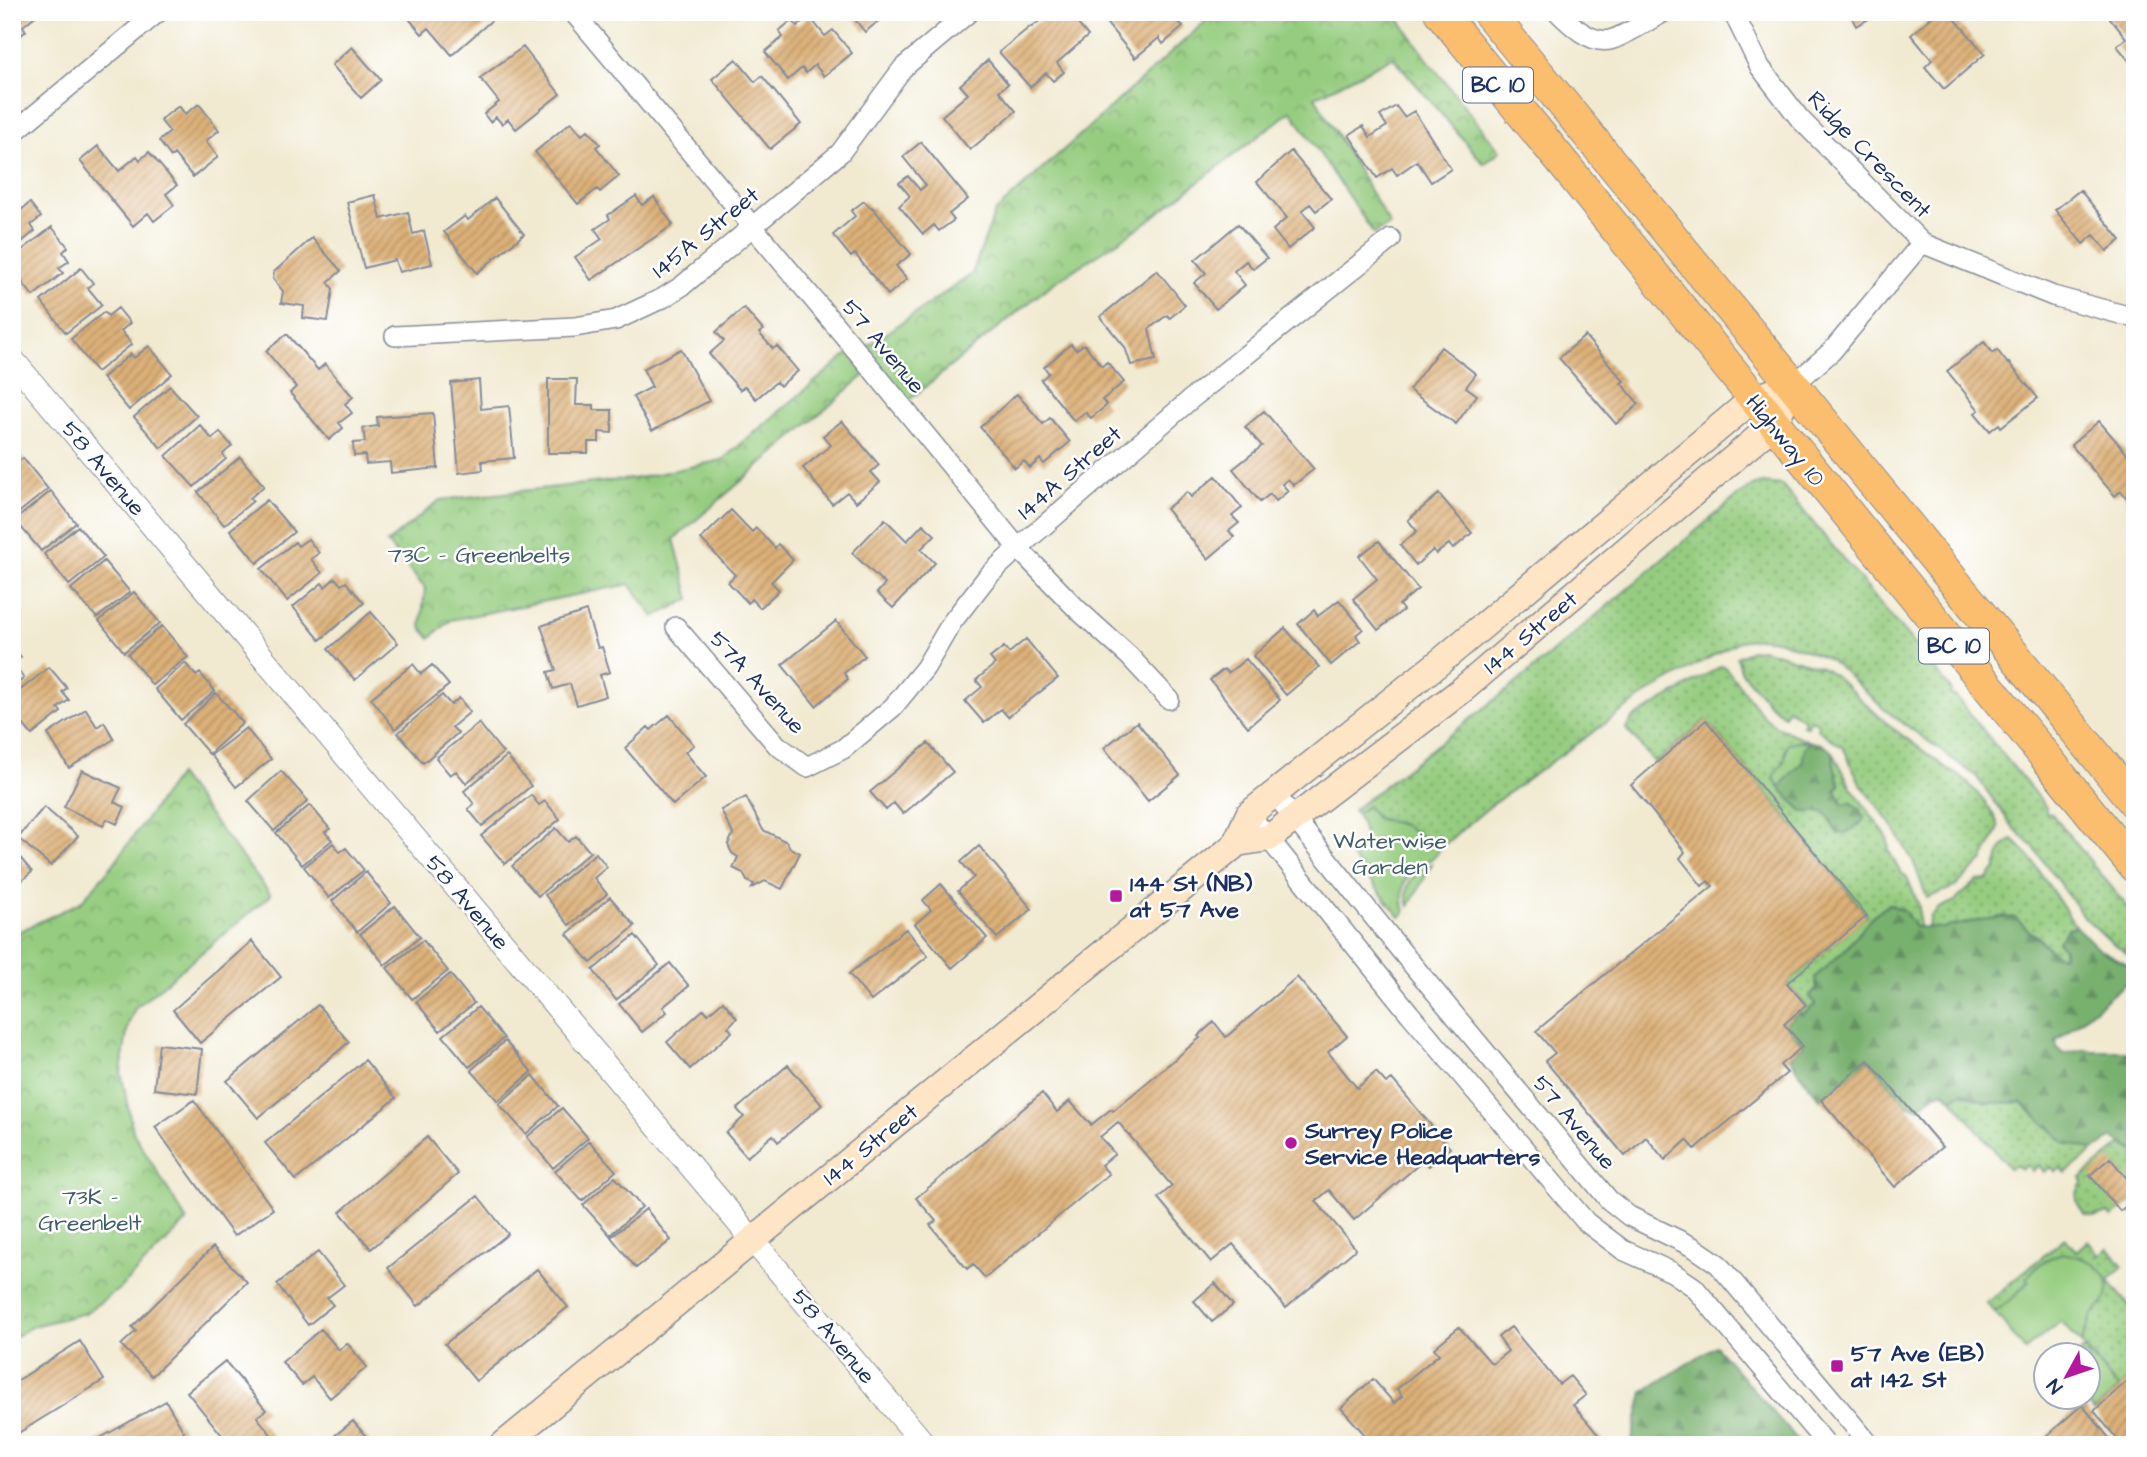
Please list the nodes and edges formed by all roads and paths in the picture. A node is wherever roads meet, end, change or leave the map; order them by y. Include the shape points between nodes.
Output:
1 (158, 12) edge
2 (573, 12) edge
3 (969, 12) edge
4 (1440, 12) edge
5 (1488, 12) edge
6 (1558, 12) edge
7 (1664, 12) edge
8 (1733, 12) edge
9 (12, 134) edge
10 (753, 227) junction
11 (1391, 239) dead end
12 (1922, 243) junction
13 (2135, 318) edge
14 (395, 336) dead end
15 (12, 359) edge
16 (1793, 385) junction
17 (1753, 399) junction
18 (1774, 424) junction
19 (1018, 548) junction
20 (676, 627) dead end
21 (1169, 699) dead end
22 (807, 766) joint
23 (1274, 793) junction
24 (2135, 803) edge
25 (1249, 814) junction
26 (1294, 818) junction
27 (1269, 838) junction
28 (1237, 843) junction
29 (2135, 867) edge
30 (753, 1239) junction
31 (503, 1445) edge
32 (925, 1445) edge
33 (1827, 1445) edge
34 (1870, 1445) edge

1 - 9 street
2 - 10 street, 57 Avenue
3 - 10 street, 145A Street via 903,68 840,153
4 - 17 highway, Highway 10 / BC 10
5 - 16 highway, Highway 10 / BC 10
6 - 7 street via 1573,27 1609,41
8 - 12 street, Ridge Crescent via 1760,67 1800,119
10 - 14 street, 145A Street via 682,286 616,320 575,327
10 - 19 street, 57 Avenue
11 - 19 street, 144A Street via 1191,399
12 - 13 street, Ridge Crescent via 2053,296
12 - 16 street, 144 Street via 1832,351
15 - 30 street, 58 Avenue
16 - 17 main road, 144 Street
16 - 18 main road, 144 Street
16 - 24 highway, Highway 10 / BC 10
17 - 18 highway, Highway 10 / BC 10
17 - 23 main road, 144 Street via 1450,653
18 - 26 main road, 144 Street via 1462,690
18 - 29 highway, Highway 10 / BC 10
19 - 21 street, 57 Avenue
19 - 22 street, 144A Street via 988,576 893,707 843,749
20 - 22 street, 57A Avenue via 777,745
23 - 25 main road, 144 Street
23 - 26 street, 57 Avenue
25 - 27 street
25 - 28 main road, 144 Street
26 - 27 main road, 144 Street
26 - 34 street, 57 Avenue via 1609,1200 1629,1216 1718,1264
27 - 28 main road, 144 Street
27 - 33 street via 1586,1222 1623,1250 1694,1287
28 - 30 main road, 144 Street
30 - 31 main road, 144 Street
30 - 32 street, 58 Avenue

